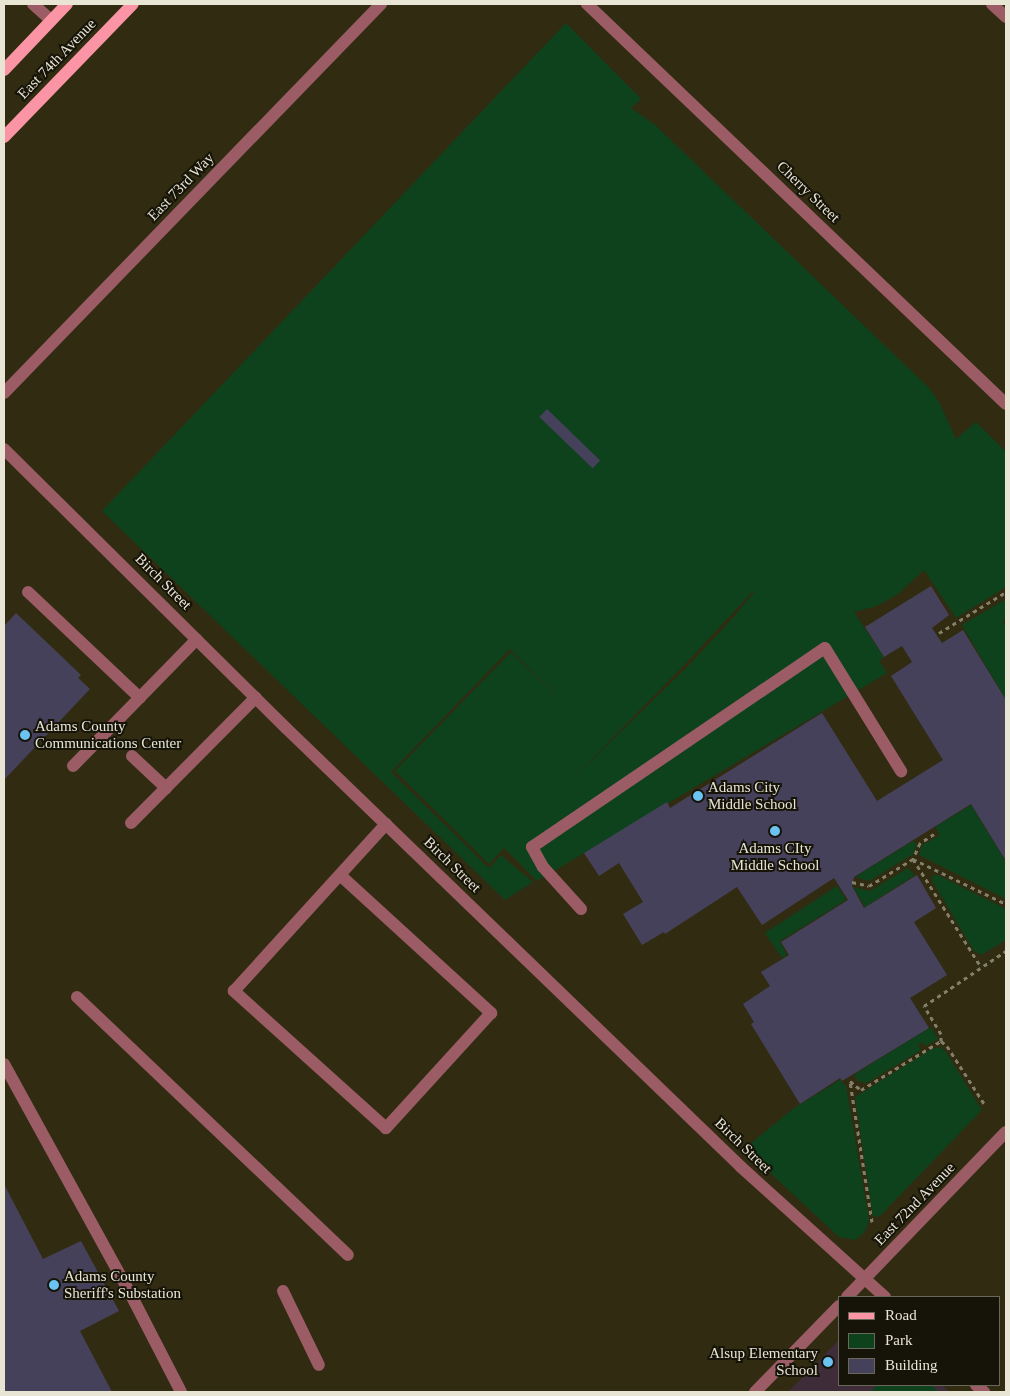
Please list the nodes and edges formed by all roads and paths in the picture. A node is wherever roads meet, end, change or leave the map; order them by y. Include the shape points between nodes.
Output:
1 (33, 4) edge
2 (67, 4) edge
3 (133, 4) edge
4 (381, 4) edge
5 (587, 4) edge
6 (992, 4) edge
7 (1006, 17) edge
8 (51, 20) junction
9 (4, 70) edge
10 (4, 137) edge
11 (4, 393) edge
12 (1004, 398) edge
13 (4, 448) edge
14 (28, 592) dead end
15 (1006, 592) edge
16 (939, 633) dead end
17 (197, 639) junction
18 (256, 697) junction
19 (140, 698) junction
20 (132, 756) dead end
21 (73, 766) dead end
22 (901, 771) dead end
23 (166, 788) junction
24 (131, 823) dead end
25 (386, 824) junction
26 (934, 834) dead end
27 (914, 859) junction
28 (340, 875) junction
29 (852, 882) dead end
30 (1006, 904) edge
31 (581, 908) dead end
32 (1006, 951) edge
33 (981, 967) junction
34 (77, 997) dead end
35 (941, 1041) junction
36 (4, 1064) edge
37 (984, 1105) dead end
38 (1006, 1132) edge
39 (872, 1222) dead end
40 (348, 1255) dead end
41 (865, 1278) junction
42 (283, 1291) dead end
43 (848, 1296) edge
44 (884, 1296) edge
45 (838, 1307) edge
46 (319, 1365) dead end
47 (181, 1392) edge
48 (755, 1392) edge

1 - 8 street
2 - 8 main road, East 74th Avenue
3 - 10 main road, East 74th Avenue
4 - 11 street, East 73rd Way
5 - 12 street, Cherry Street
6 - 7 street
8 - 9 main road, East 74th Avenue
13 - 17 street, Birch Street
14 - 19 street
15 - 16 path
17 - 18 street, Birch Street
17 - 19 street
18 - 23 street
18 - 25 street, Birch Street
19 - 21 street
20 - 23 street
22 - 31 street via 825,648 532,847 543,867
23 - 24 street
25 - 28 street
25 - 41 street, Birch Street via 741,1168
26 - 27 path via 920,843
27 - 29 path via 869,886
27 - 30 path
27 - 33 path
28 - 28 street via 234,990 386,1128 491,1013
32 - 33 path
33 - 35 path via 924,1006 941,1034
34 - 40 street
35 - 37 path
35 - 39 path via 861,1090 850,1081
36 - 47 street
38 - 41 street, East 72nd Avenue
41 - 43 street, East 72nd Avenue
41 - 44 street, Birch Street
42 - 46 street
45 - 48 street

